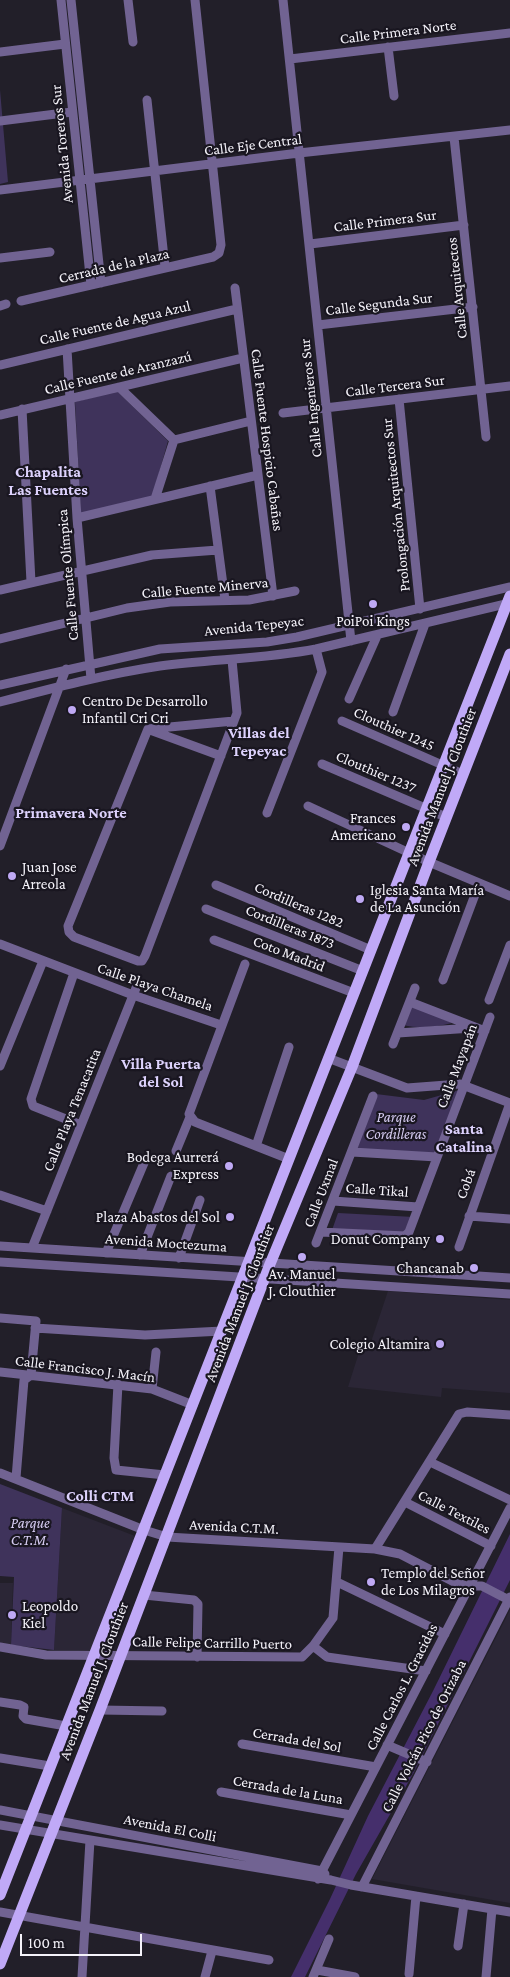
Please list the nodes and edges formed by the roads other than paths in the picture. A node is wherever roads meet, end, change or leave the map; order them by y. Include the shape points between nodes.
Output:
1 (61, 0) edge
2 (71, 0) edge
3 (128, 0) edge
4 (195, 0) edge
5 (283, 0) edge
6 (510, 33) edge
7 (133, 42) dead end
8 (65, 44) junction
9 (388, 47) junction
10 (0, 52) edge
11 (290, 59) junction
12 (394, 96) dead end
13 (147, 100) dead end
14 (72, 112) junction
15 (0, 121) edge
16 (510, 130) edge
17 (454, 137) junction
18 (299, 153) junction
19 (212, 164) junction
20 (154, 171) junction
21 (90, 180) junction
22 (79, 181) junction
23 (0, 190) edge
24 (464, 225) junction
25 (310, 244) junction
26 (50, 252) dead end
27 (0, 258) edge
28 (165, 268) junction
29 (101, 283) junction
30 (91, 285) junction
31 (236, 288) dead end
32 (21, 302) dead end
33 (472, 307) junction
34 (237, 309) junction
35 (318, 325) junction
36 (67, 349) junction
37 (243, 358) junction
38 (0, 365) edge
39 (510, 386) edge
40 (119, 387) junction
41 (481, 389) junction
42 (70, 398) junction
43 (398, 399) junction
44 (326, 408) junction
45 (22, 409) junction
46 (283, 413) dead end
47 (0, 415) edge
48 (251, 421) junction
49 (486, 437) dead end
50 (174, 440) junction
51 (258, 475) junction
52 (210, 486) junction
53 (155, 499) junction
54 (77, 518) junction
55 (218, 550) junction
56 (81, 570) junction
57 (31, 582) junction
58 (510, 587) edge
59 (0, 590) edge
60 (295, 591) dead end
61 (273, 596) junction
62 (225, 600) junction
63 (509, 601) edge
64 (420, 609) junction
65 (86, 618) junction
66 (425, 624) junction
67 (349, 625) junction
68 (376, 636) junction
69 (0, 639) edge
70 (352, 641) junction
71 (316, 649) junction
72 (510, 654) edge
73 (232, 660) junction
74 (89, 664) junction
75 (66, 669) junction
76 (91, 680) junction
77 (0, 685) edge
78 (60, 686) junction
79 (349, 699) dead end
80 (0, 702) edge
81 (394, 712) dead end
82 (234, 721) junction
83 (342, 721) dead end
84 (148, 729) junction
85 (452, 744) junction
86 (472, 752) junction
87 (221, 756) junction
88 (322, 764) dead end
89 (443, 765) junction
90 (463, 774) junction
91 (308, 806) dead end
92 (426, 809) junction
93 (267, 813) dead end
94 (446, 817) junction
95 (0, 846) edge
96 (409, 853) junction
97 (428, 862) junction
98 (479, 884) junction
99 (216, 885) dead end
100 (510, 896) edge
101 (206, 909) dead end
102 (379, 929) junction
103 (401, 936) junction
104 (214, 940) dead end
105 (0, 944) edge
106 (510, 945) edge
107 (371, 950) junction
108 (43, 961) junction
109 (245, 964) dead end
110 (363, 971) junction
111 (74, 974) junction
112 (443, 980) dead end
113 (138, 983) dead end
114 (415, 988) dead end
115 (354, 993) junction
116 (133, 995) junction
117 (489, 1000) dead end
118 (410, 1002) junction
119 (490, 1017) dead end
120 (221, 1025) junction
121 (481, 1029) junction
122 (398, 1033) junction
123 (393, 1044) dead end
124 (289, 1047) dead end
125 (328, 1058) junction
126 (0, 1066) edge
127 (352, 1067) junction
128 (464, 1086) junction
129 (373, 1096) dead end
130 (510, 1103) edge
131 (190, 1117) junction
132 (81, 1125) junction
133 (256, 1146) junction
134 (176, 1151) dead end
135 (352, 1152) junction
136 (437, 1157) junction
137 (289, 1159) junction
138 (144, 1164) dead end
139 (171, 1176) dead end
140 (0, 1195) edge
141 (200, 1200) dead end
142 (333, 1201) junction
143 (418, 1206) junction
144 (47, 1211) junction
145 (469, 1216) junction
146 (510, 1219) edge
147 (321, 1232) junction
148 (316, 1243) dead end
149 (0, 1246) edge
150 (459, 1247) dead end
151 (32, 1248) junction
152 (106, 1253) junction
153 (140, 1255) junction
154 (179, 1258) junction
155 (0, 1262) edge
156 (248, 1263) junction
157 (270, 1264) junction
158 (243, 1277) junction
159 (265, 1278) junction
160 (510, 1278) edge
161 (510, 1294) edge
162 (0, 1318) edge
163 (35, 1325) junction
164 (222, 1331) junction
165 (156, 1352) dead end
166 (0, 1372) edge
167 (31, 1375) junction
168 (118, 1384) junction
169 (152, 1389) junction
170 (193, 1406) junction
171 (510, 1415) edge
172 (430, 1462) junction
173 (0, 1473) edge
174 (165, 1475) junction
175 (16, 1478) junction
176 (510, 1500) edge
177 (405, 1502) junction
178 (510, 1508) edge
179 (144, 1530) junction
180 (167, 1537) junction
181 (491, 1546) junction
182 (339, 1547) junction
183 (375, 1549) junction
184 (337, 1582) junction
185 (470, 1586) junction
186 (144, 1595) junction
187 (508, 1598) edge
188 (445, 1634) junction
189 (314, 1646) junction
190 (0, 1647) edge
191 (94, 1656) junction
192 (120, 1656) junction
193 (197, 1657) junction
194 (426, 1671) junction
195 (0, 1702) edge
196 (100, 1710) junction
197 (162, 1711) dead end
198 (66, 1726) junction
199 (242, 1744) dead end
200 (392, 1747) junction
201 (0, 1758) edge
202 (427, 1762) junction
203 (50, 1766) junction
204 (376, 1767) junction
205 (221, 1792) dead end
206 (0, 1810) edge
207 (351, 1815) junction
208 (31, 1816) junction
209 (56, 1820) junction
210 (0, 1825) edge
211 (26, 1829) junction
212 (51, 1834) junction
213 (90, 1840) junction
214 (320, 1875) junction
215 (362, 1887) junction
216 (0, 1895) edge
217 (416, 1896) junction
218 (464, 1904) junction
219 (492, 1909) junction
220 (0, 1912) edge
221 (510, 1912) edge
222 (19, 1916) junction
223 (85, 1928) junction
224 (329, 1939) dead end
225 (458, 1946) dead end
226 (212, 1951) junction
227 (269, 1960) dead end
228 (0, 1964) edge
229 (315, 1973) edge
230 (409, 1974) dead end
231 (82, 1977) edge
232 (205, 1977) edge
233 (355, 1977) edge
234 (486, 1977) edge

1 - 8 street, Avenida Toreros Sur
2 - 21 street, Avenida Toreros Sur
3 - 7 street
4 - 19 street
5 - 11 street, Calle Ingenieros Sur
6 - 9 street, Calle Primera Norte
8 - 10 street
8 - 14 street, Avenida Toreros Sur
9 - 11 street, Calle Primera Norte
9 - 12 street
11 - 18 street, Calle Ingenieros Sur
13 - 20 street
14 - 15 street
14 - 22 street, Avenida Toreros Sur
16 - 17 street, Calle Eje Central
17 - 18 street, Calle Eje Central
17 - 24 street, Calle Arquitectos
18 - 19 street, Calle Eje Central
18 - 25 street, Calle Ingenieros Sur
19 - 20 street, Calle Eje Central
19 - 28 street, Cerrada de la Plaza via 221,246 219,253
20 - 21 street, Calle Eje Central
20 - 28 street
21 - 22 street, Calle Eje Central
21 - 29 street, Avenida Toreros Sur
22 - 23 street, Calle Eje Central
22 - 30 street, Avenida Toreros Sur
24 - 25 street, Calle Primera Sur
24 - 33 street, Calle Arquitectos
25 - 35 street, Calle Ingenieros Sur
26 - 27 street
28 - 29 street, Cerrada de la Plaza
29 - 30 street, Cerrada de la Plaza
30 - 32 street, Cerrada de la Plaza
31 - 34 street, Calle Fuente Hospicio Cabañas
33 - 35 street, Calle Segunda Sur
33 - 41 street, Calle Arquitectos
34 - 36 street, Calle Fuente de Agua Azul
34 - 37 street, Calle Fuente Hospicio Cabañas
35 - 44 street, Calle Ingenieros Sur
36 - 38 street, Calle Fuente de Agua Azul
36 - 42 street, Calle Fuente Olímpica
37 - 40 street, Calle Fuente de Aranzazú
37 - 48 street, Calle Fuente Hospicio Cabañas
39 - 41 street, Calle Tercera Sur
40 - 42 street, Calle Fuente de Aranzazú
40 - 50 street
41 - 43 street, Calle Tercera Sur
41 - 49 street, Calle Arquitectos
42 - 45 street, Calle Fuente de Aranzazú
42 - 54 street, Calle Fuente Olímpica
43 - 44 street, Calle Tercera Sur
43 - 64 street, Prolongación Arquitectos Sur
44 - 46 street, Calle Tercera Sur
44 - 67 street, Calle Ingenieros Sur
45 - 47 street, Calle Fuente de Aranzazú
45 - 57 street
48 - 50 street
48 - 51 street, Calle Fuente Hospicio Cabañas
50 - 53 street
51 - 52 street
51 - 61 street, Calle Fuente Hospicio Cabañas
52 - 53 street
52 - 55 street
53 - 54 street
54 - 56 street, Calle Fuente Olímpica
55 - 56 street via 152,555
55 - 62 street
56 - 57 street
56 - 65 street, Calle Fuente Olímpica
57 - 59 street
58 - 64 street, Avenida Tepeyac
60 - 61 street, Calle Fuente Minerva
61 - 62 street, Calle Fuente Minerva
62 - 65 street, Calle Fuente Minerva via 170,602
63 - 66 street, Avenida Tepeyac
63 - 85 main road, Avenida Manuel J. Clouthier
64 - 67 street, Avenida Tepeyac
65 - 69 street, Calle Fuente Minerva
65 - 74 street, Calle Fuente Olímpica
66 - 68 street, Avenida Tepeyac
66 - 81 street
67 - 70 street, Calle Ingenieros Sur
67 - 74 street, Avenida Tepeyac via 267,642 160,649
68 - 70 street, Avenida Tepeyac
68 - 79 street
70 - 71 street, Avenida Tepeyac
71 - 73 street, Avenida Tepeyac
71 - 93 street via 322,672
72 - 86 main road, Avenida Manuel J. Clouthier
73 - 76 street, Avenida Tepeyac via 161,666
73 - 82 street via 238,713
74 - 75 street, Avenida Tepeyac
74 - 76 street, Calle Fuente Olímpica
75 - 77 street, Avenida Tepeyac
75 - 78 street
76 - 78 street, Avenida Tepeyac
78 - 80 street, Avenida Tepeyac
78 - 95 street
82 - 84 street
82 - 87 street
83 - 89 street, Clouthier 1245
84 - 87 street
84 - 87 street via 68,926 74,937 134,961 142,961 145,956
85 - 86 main road
85 - 89 main road, Avenida Manuel J. Clouthier
86 - 90 main road, Avenida Manuel J. Clouthier
88 - 92 street, Clouthier 1237
89 - 90 street, Clouthier 1245
89 - 92 main road, Avenida Manuel J. Clouthier
90 - 94 main road, Avenida Manuel J. Clouthier
91 - 96 street
92 - 94 street, Clouthier 1237
92 - 96 main road, Avenida Manuel J. Clouthier
94 - 97 main road, Avenida Manuel J. Clouthier
96 - 97 street
96 - 102 main road, Avenida Manuel J. Clouthier
97 - 98 street
97 - 103 main road, Avenida Manuel J. Clouthier
98 - 100 street
98 - 112 street
99 - 107 street, Cordilleras 1282
101 - 110 street, Cordilleras 1873
102 - 103 main road
102 - 107 main road, Avenida Manuel J. Clouthier
103 - 127 main road, Avenida Manuel J. Clouthier
104 - 115 street, Coto Madrid
105 - 108 street, Calle Playa Chamela
106 - 117 street
107 - 110 main road, Avenida Manuel J. Clouthier
108 - 111 street, Calle Playa Chamela
108 - 126 street
109 - 120 street
110 - 115 main road, Avenida Manuel J. Clouthier
111 - 116 street, Calle Playa Chamela
111 - 132 street via 31,1099 33,1106
113 - 116 street, Calle Playa Tenacatita
114 - 118 street
115 - 125 main road, Avenida Manuel J. Clouthier
116 - 120 street, Calle Playa Chamela
116 - 132 street, Calle Playa Tenacatita
118 - 121 street
118 - 122 street
119 - 121 street, Calle Mayapán
120 - 131 street, Calle Playa Chamela
121 - 122 street
121 - 128 street, Calle Mayapán
122 - 123 street
124 - 133 street
125 - 127 street
125 - 137 main road, Avenida Manuel J. Clouthier
127 - 128 street via 407,1088
127 - 157 main road, Avenida Manuel J. Clouthier
128 - 130 street
128 - 136 street, Calle Mayapán
129 - 135 street, Calle Uxmal
130 - 145 street, Cobá
131 - 133 street via 195,1122
131 - 134 street, Calle Playa Chamela
132 - 144 street, Calle Playa Tenacatita
133 - 137 street
135 - 136 street
135 - 142 street, Calle Uxmal
136 - 143 street, Calle Mayapán
137 - 156 main road, Avenida Manuel J. Clouthier
138 - 152 street
139 - 153 street
140 - 144 street
141 - 154 street
142 - 143 street, Calle Tikal
142 - 147 street, Calle Uxmal
143 - 147 street, Calle Mayapán via 405,1236
144 - 151 street, Calle Playa Tenacatita
145 - 146 street
145 - 150 street, Cobá
147 - 148 street, Calle Uxmal
149 - 151 street, Avenida Moctezuma
151 - 152 street, Avenida Moctezuma
152 - 153 street, Avenida Moctezuma
153 - 154 street, Avenida Moctezuma
154 - 156 street, Avenida Moctezuma
155 - 158 street, Avenida Moctezuma
156 - 157 street, Avenida Moctezuma
156 - 158 main road, Avenida Manuel J. Clouthier
157 - 159 main road, Avenida Manuel J. Clouthier
157 - 160 street, Avenida Moctezuma
158 - 159 street, Avenida Moctezuma
158 - 164 main road, Avenida Manuel J. Clouthier
159 - 161 street, Avenida Moctezuma
159 - 180 main road, Avenida Manuel J. Clouthier
162 - 163 street
163 - 164 street via 145,1335
163 - 167 street
164 - 170 main road, Avenida Manuel J. Clouthier
165 - 169 street
166 - 167 street, Calle Francisco J. Macín
167 - 168 street, Calle Francisco J. Macín
167 - 175 street via 24,1380
168 - 169 street, Calle Francisco J. Macín
168 - 174 street via 116,1470
169 - 170 street, Calle Francisco J. Macín
170 - 174 main road, Avenida Manuel J. Clouthier
171 - 172 street via 459,1414
172 - 176 street
172 - 177 street
173 - 175 street, Avenida C.T.M.
174 - 179 main road, Avenida Manuel J. Clouthier
175 - 179 street, Avenida C.T.M.
177 - 181 street, Calle Textiles
177 - 183 street
178 - 181 street, Calle Carlos L. Gracidas
179 - 180 street, Avenida C.T.M.
179 - 191 main road, Avenida Manuel J. Clouthier
180 - 182 street, Avenida C.T.M.
180 - 186 main road, Avenida Manuel J. Clouthier
181 - 185 street, Calle Carlos L. Gracidas
182 - 183 street, Avenida C.T.M.
182 - 184 street, Calle Felipe Carrillo Puerto
183 - 185 street, Avenida C.T.M. via 400,1554 454,1582
184 - 188 street
184 - 189 street, Calle Felipe Carrillo Puerto via 333,1618
185 - 187 street, Avenida C.T.M. via 482,1586
185 - 188 street, Calle Carlos L. Gracidas
186 - 192 main road, Avenida Manuel J. Clouthier
186 - 193 street via 194,1600 198,1604
187 - 202 street, Calle Volcán Pico de Orizaba
188 - 194 street, Calle Carlos L. Gracidas
189 - 193 street, Calle Felipe Carrillo Puerto via 297,1658
189 - 194 street via 328,1657
190 - 191 street, Calle Felipe Carrillo Puerto via 46,1655
191 - 192 street, Calle Felipe Carrillo Puerto
191 - 198 main road, Avenida Manuel J. Clouthier
192 - 193 street, Calle Felipe Carrillo Puerto
192 - 196 main road, Avenida Manuel J. Clouthier
194 - 200 street, Calle Carlos L. Gracidas
195 - 198 street via 24,1707 26,1719
196 - 197 street
196 - 209 main road, Avenida Manuel J. Clouthier
198 - 203 main road, Avenida Manuel J. Clouthier
199 - 204 street, Cerrada del Sol
200 - 202 street
200 - 204 street, Calle Carlos L. Gracidas
201 - 203 street
202 - 215 street, Calle Volcán Pico de Orizaba
203 - 208 main road, Avenida Manuel J. Clouthier
204 - 207 street, Calle Carlos L. Gracidas
205 - 207 street, Cerrada de la Luna
206 - 208 street, Avenida El Colli
207 - 214 street, Calle Carlos L. Gracidas
208 - 209 street, Avenida El Colli
208 - 211 main road, Avenida Manuel J. Clouthier
209 - 212 main road, Avenida Manuel J. Clouthier
209 - 214 street, Avenida El Colli
210 - 211 street, Avenida El Colli
211 - 212 street, Avenida El Colli
211 - 216 main road, Avenida Manuel J. Clouthier
212 - 213 street, Avenida El Colli
212 - 222 main road, Avenida Manuel J. Clouthier
213 - 214 street, Avenida El Colli
213 - 223 street
214 - 215 street, Avenida El Colli
215 - 217 street, Avenida El Colli
217 - 218 street, Avenida El Colli
217 - 230 street
218 - 219 street, Avenida El Colli
218 - 225 street
219 - 221 street, Avenida El Colli
219 - 234 street
220 - 222 street
222 - 223 street
222 - 228 main road, Avenida Manuel J. Clouthier
223 - 226 street
223 - 231 street
224 - 229 street
226 - 227 street
226 - 232 street
229 - 233 street

